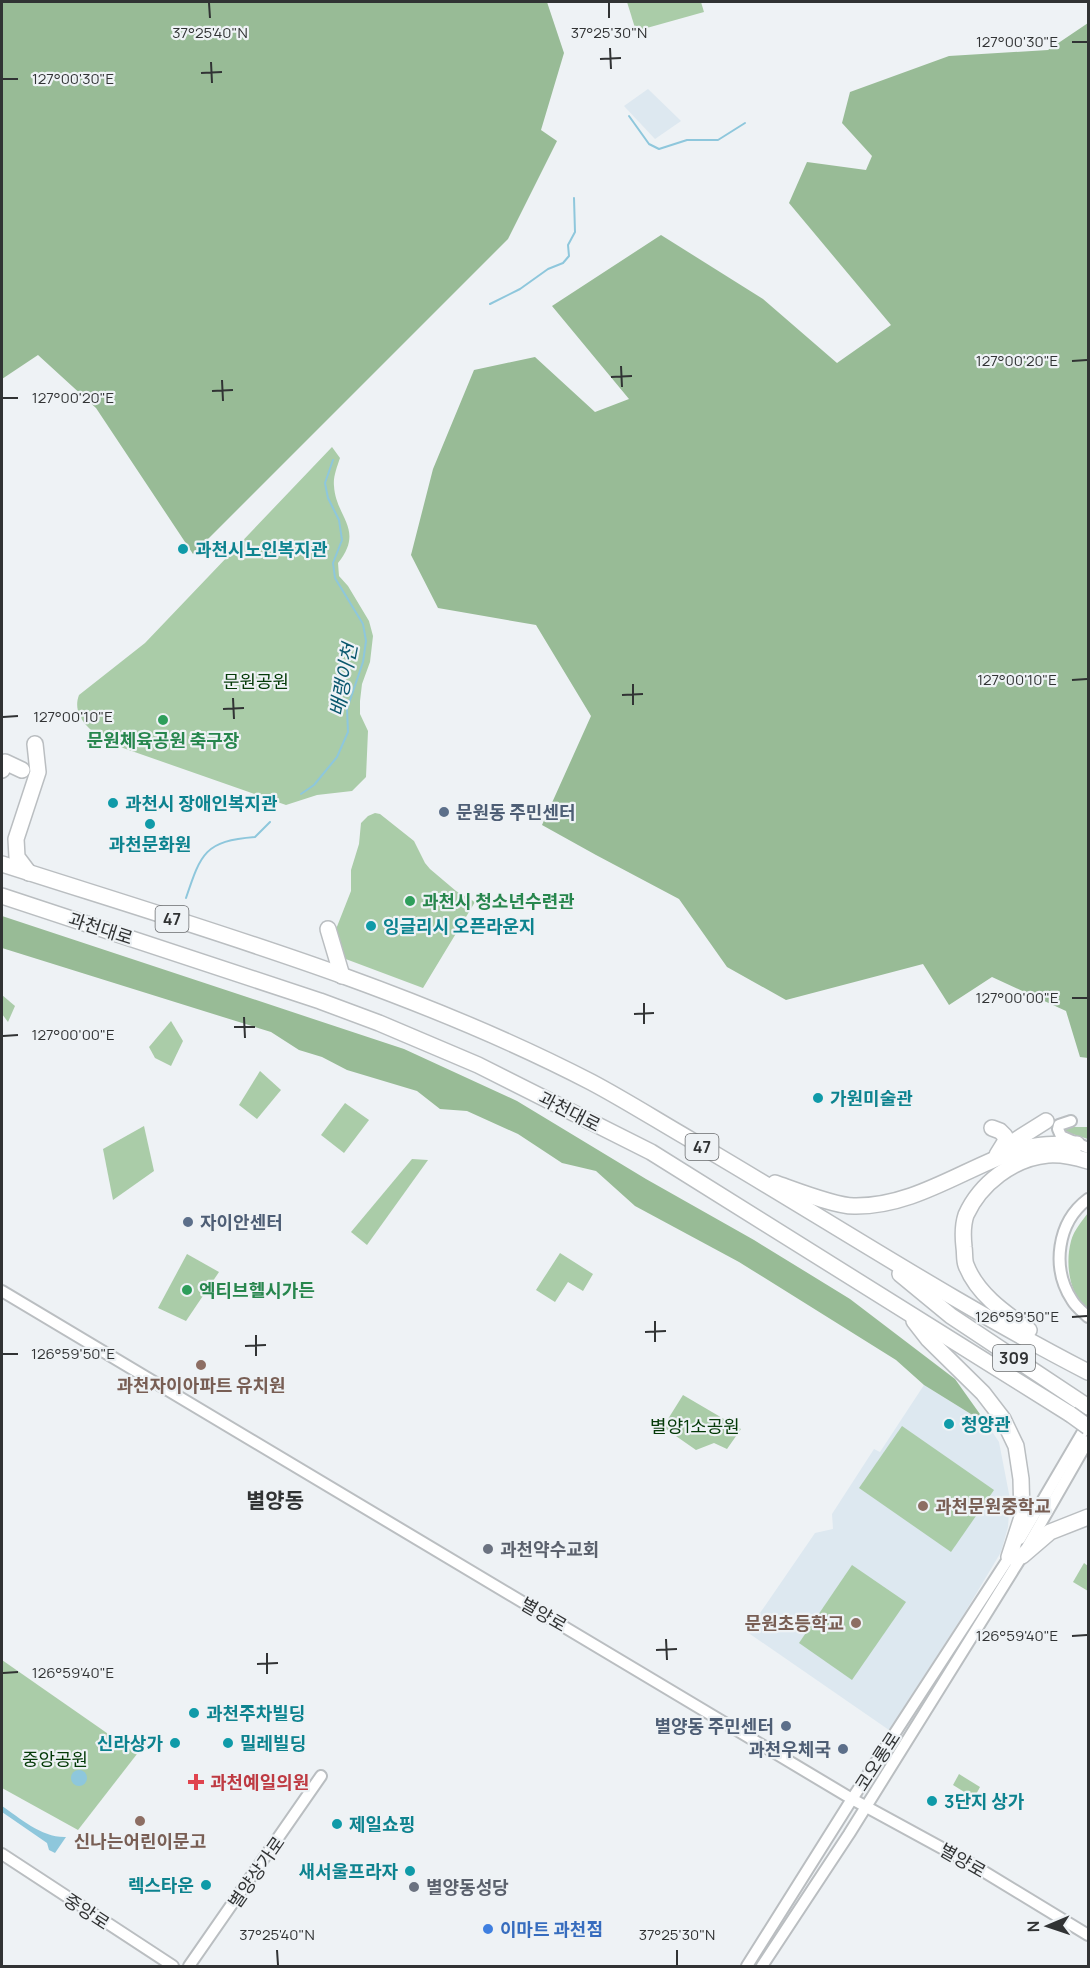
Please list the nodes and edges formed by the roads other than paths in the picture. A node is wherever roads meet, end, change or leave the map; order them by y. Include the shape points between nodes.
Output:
1 (35, 744) dead end
2 (2, 770) edge
3 (22, 770) dead end
4 (2, 864) edge
5 (29, 873) junction
6 (2, 896) edge
7 (328, 929) dead end
8 (342, 976) junction
9 (1046, 1121) dead end
10 (1071, 1121) dead end
11 (992, 1128) dead end
12 (1083, 1146) edge
13 (994, 1160) junction
14 (1089, 1161) edge
15 (749, 1174) junction
16 (1089, 1199) edge
17 (866, 1246) junction
18 (2, 1291) edge
19 (909, 1313) junction
20 (1089, 1317) edge
21 (1089, 1371) edge
22 (1083, 1404) edge
23 (1089, 1425) edge
24 (1089, 1441) edge
25 (1089, 1517) edge
26 (1016, 1557) junction
27 (321, 1776) dead end
28 (852, 1799) junction
29 (866, 1806) junction
30 (2, 1854) edge
31 (1089, 1935) edge
32 (173, 1966) edge
33 (189, 1966) edge
34 (747, 1966) edge
35 (762, 1966) edge

1 - 5 highway via 38,772 16,839 17,857
2 - 3 highway via 5,762
4 - 5 highway, 과천대로 / 47
5 - 8 highway, 과천대로 / 47
6 - 19 highway, 과천대로 / 47 via 320,1001 478,1065 651,1152
7 - 8 highway
8 - 15 highway, 과천대로 / 47 via 497,1037 592,1083
9 - 13 highway
10 - 12 street via 1059,1125 1061,1136
11 - 13 highway via 1005,1136
12 - 13 highway via 1048,1143
13 - 15 highway via 915,1195 881,1205 851,1206
14 - 21 highway via 1047,1155 1008,1168 977,1197 965,1217 963,1239 966,1264 979,1290
15 - 17 highway, 과천대로 / 47
16 - 20 street via 1070,1219 1060,1238 1063,1282 1072,1301
17 - 21 highway, 과천대로 / 47
17 - 22 highway, 309 via 951,1316
18 - 28 street, 별양로
19 - 23 highway, 과천대로 / 47, bridge
19 - 26 highway via 928,1339 983,1393 1003,1419 1016,1446 1022,1517
23 - 26 street
24 - 26 street
25 - 26 highway via 1050,1532
26 - 28 street, 코오롱로
26 - 29 street
27 - 33 street, 별양상가로
28 - 29 street, 별양로
28 - 34 street, 코오롱로
29 - 31 street, 별양로
29 - 35 street
30 - 32 street, 중앙로

